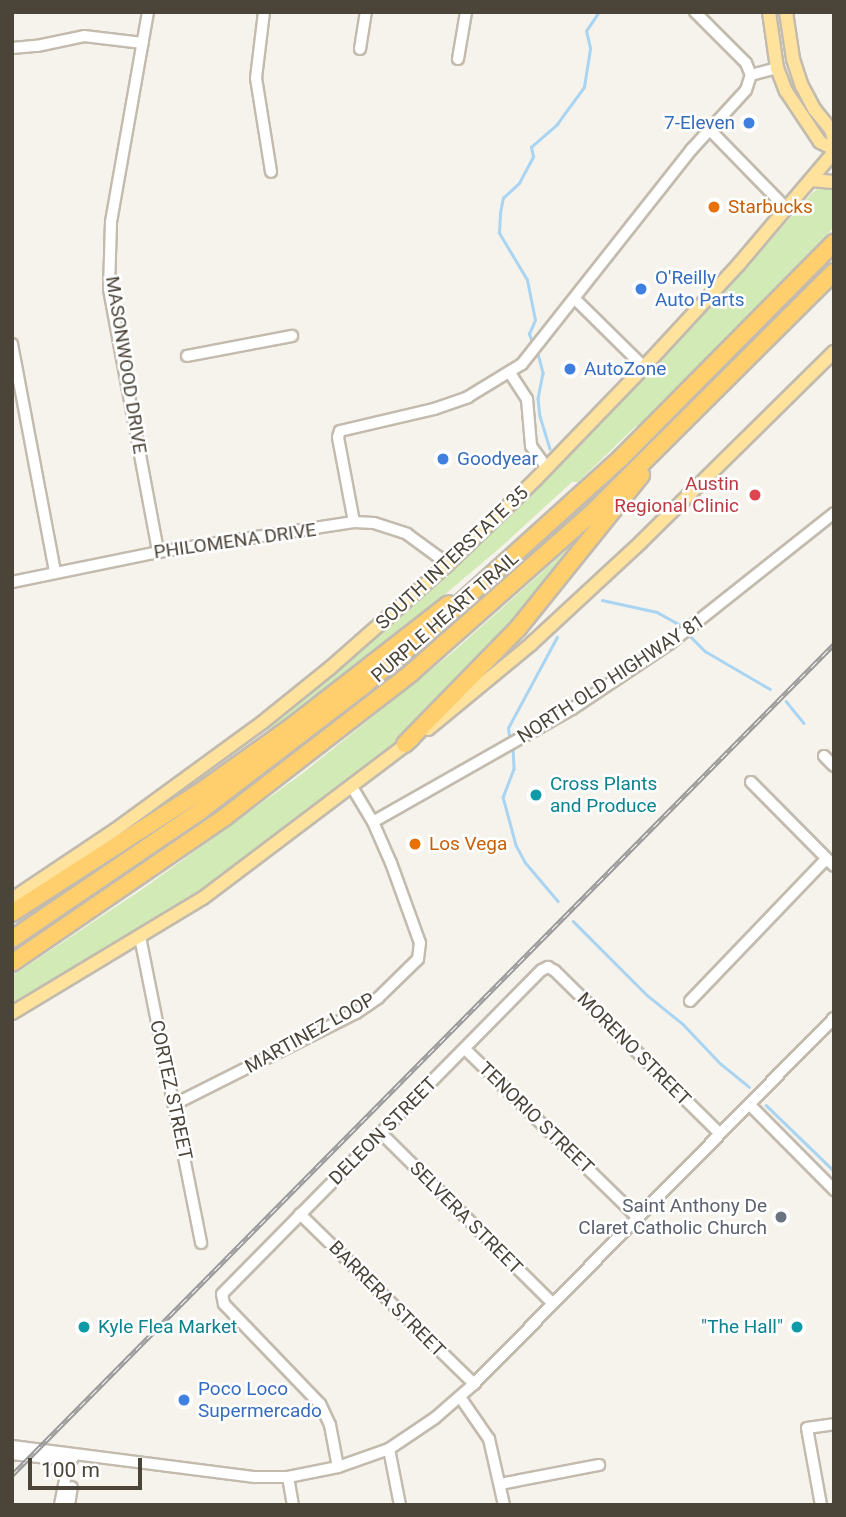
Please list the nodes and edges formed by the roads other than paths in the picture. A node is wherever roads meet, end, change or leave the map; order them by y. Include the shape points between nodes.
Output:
1 (148, 12) edge
2 (264, 12) edge
3 (366, 12) edge
4 (466, 12) edge
5 (695, 12) edge
6 (769, 12) edge
7 (786, 12) edge
8 (143, 43) junction
9 (12, 48) edge
10 (360, 49) dead end
11 (458, 59) dead end
12 (777, 68) junction
13 (751, 75) junction
14 (709, 129) junction
15 (834, 139) edge
16 (834, 151) edge
17 (271, 172) dead end
18 (811, 180) junction
19 (834, 182) edge
20 (787, 209) junction
21 (834, 243) edge
22 (834, 272) edge
23 (575, 299) junction
24 (292, 336) dead end
25 (12, 344) edge
26 (834, 352) edge
27 (187, 356) dead end
28 (643, 367) junction
29 (510, 373) junction
30 (662, 443) junction
31 (547, 468) junction
32 (834, 513) edge
33 (354, 522) junction
34 (158, 552) junction
35 (448, 564) junction
36 (55, 572) junction
37 (12, 582) edge
38 (476, 591) junction
39 (405, 744) junction
40 (824, 756) dead end
41 (834, 766) edge
42 (751, 782) dead end
43 (352, 787) junction
44 (373, 821) junction
45 (830, 862) edge
46 (12, 899) edge
47 (12, 913) edge
48 (139, 937) junction
49 (12, 939) edge
50 (12, 963) edge
51 (548, 967) joint
52 (690, 1000) dead end
53 (12, 1013) edge
54 (834, 1018) edge
55 (465, 1049) junction
56 (175, 1104) junction
57 (750, 1105) junction
58 (381, 1133) junction
59 (719, 1133) junction
60 (834, 1190) edge
61 (300, 1214) junction
62 (637, 1217) junction
63 (201, 1243) dead end
64 (552, 1303) junction
65 (474, 1384) junction
66 (460, 1397) junction
67 (834, 1424) edge
68 (12, 1446) edge
69 (390, 1448) junction
70 (12, 1454) edge
71 (74, 1456) junction
72 (599, 1465) dead end
73 (338, 1467) junction
74 (288, 1477) junction
75 (500, 1484) junction
76 (61, 1505) edge
77 (69, 1505) edge
78 (292, 1505) edge
79 (400, 1505) edge
80 (504, 1505) edge
81 (821, 1505) edge

1 - 8 street, MASONWOOD DRIVE
2 - 17 street via 256,78
3 - 10 street
4 - 11 street
5 - 13 street via 746,63
6 - 12 main road
7 - 15 main road via 802,86
8 - 9 street via 85,36
8 - 34 street, MASONWOOD DRIVE via 111,222 109,289
12 - 13 street
12 - 16 main road via 804,121 820,142
13 - 14 street via 746,90
14 - 20 street
14 - 23 street
16 - 18 main road, SOUTH INTERSTATE 35
18 - 19 main road
18 - 20 main road, SOUTH INTERSTATE 35
20 - 28 main road, SOUTH INTERSTATE 35
21 - 38 highway, PURPLE HEART TRAIL via 612,466
22 - 30 highway, PURPLE HEART TRAIL
23 - 28 street
23 - 29 street
24 - 27 street
25 - 36 street
26 - 39 main road via 541,635
28 - 31 main road, SOUTH INTERSTATE 35
29 - 31 street via 527,399 531,446
29 - 33 street via 447,405 340,431
30 - 39 highway via 629,493 519,627
30 - 50 highway, PURPLE HEART TRAIL via 541,559 359,715 214,825
31 - 35 main road, SOUTH INTERSTATE 35
32 - 44 street, NORTH OLD HIGHWAY 81 via 669,644 561,715
33 - 34 street, PHILOMENA DRIVE
33 - 35 street, PHILOMENA DRIVE via 407,534
34 - 36 street, PHILOMENA DRIVE
35 - 46 main road, SOUTH INTERSTATE 35 via 263,722
36 - 37 street, PHILOMENA DRIVE
38 - 47 highway via 439,609 291,727 197,794
38 - 49 highway, PURPLE HEART TRAIL via 266,762
39 - 43 main road
40 - 41 street
42 - 45 street
43 - 44 street, MARTINEZ LOOP
43 - 48 main road via 204,898
44 - 56 street, MARTINEZ LOOP via 420,943 418,959 356,1013
45 - 52 street
48 - 53 main road
48 - 56 street, CORTEZ STREET
51 - 55 street, DELEON STREET
51 - 59 street, MORENO STREET
54 - 57 street
55 - 58 street, DELEON STREET
55 - 62 street, TENORIO STREET
56 - 63 street, CORTEZ STREET
57 - 59 street
57 - 60 street
58 - 61 street, DELEON STREET
58 - 64 street, SELVERA STREET
59 - 62 street
61 - 65 street, BARRERA STREET
61 - 73 street, DELEON STREET via 221,1298 320,1404 330,1425
62 - 64 street
64 - 65 street
65 - 66 street
66 - 69 street
66 - 75 street via 489,1439
67 - 81 street via 807,1428
68 - 71 street
69 - 73 street
69 - 79 street
70 - 71 street via 66,1461
71 - 74 street
71 - 76 street
71 - 77 street
72 - 75 street
73 - 74 street
74 - 78 street
75 - 80 street

